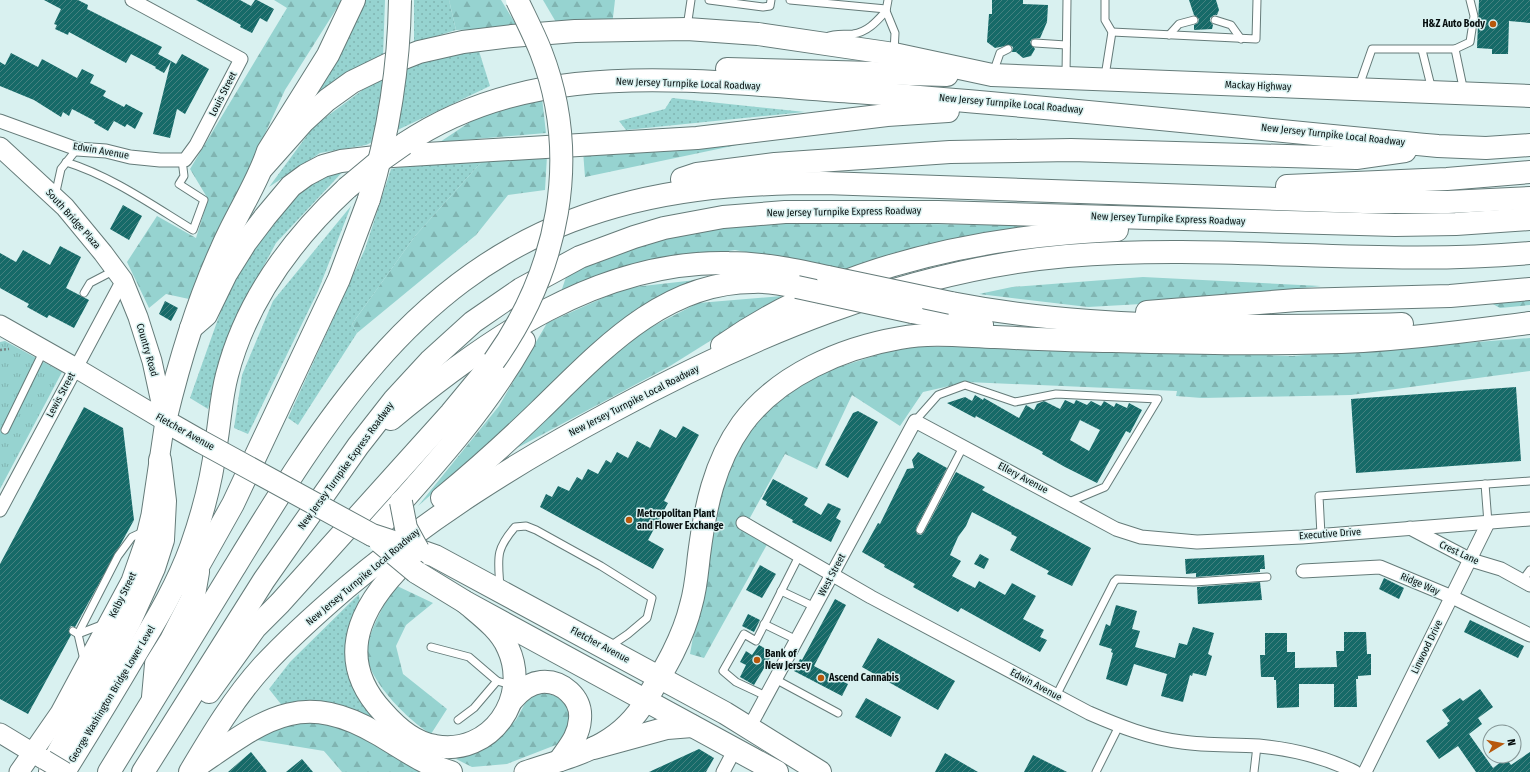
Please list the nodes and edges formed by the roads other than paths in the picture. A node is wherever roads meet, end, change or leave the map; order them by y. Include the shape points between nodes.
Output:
1 (132, 0) edge
2 (354, 0) edge
3 (400, 0) edge
4 (517, 0) edge
5 (691, 0) edge
6 (708, 0) edge
7 (771, 0) edge
8 (790, 0) edge
9 (799, 0) edge
10 (888, 0) edge
11 (1068, 0) edge
12 (1106, 0) edge
13 (1257, 0) edge
14 (1470, 0) edge
15 (886, 10) junction
16 (1194, 20) dead end
17 (1215, 20) dead end
18 (687, 29) junction
19 (1112, 32) junction
20 (1169, 35) junction
21 (1241, 39) junction
22 (816, 42) junction
23 (1035, 43) dead end
24 (1066, 45) junction
25 (1008, 49) dead end
26 (1422, 50) junction
27 (1455, 50) junction
28 (894, 54) junction
29 (989, 75) junction
30 (1066, 79) junction
31 (1104, 81) junction
32 (1358, 90) junction
33 (1432, 92) junction
34 (519, 94) junction
35 (1465, 94) junction
36 (1530, 96) edge
37 (1163, 118) junction
38 (0, 121) edge
39 (1530, 145) edge
40 (0, 146) edge
41 (1438, 146) junction
42 (77, 149) junction
43 (182, 160) junction
44 (66, 162) junction
45 (263, 167) junction
46 (1530, 172) edge
47 (561, 174) junction
48 (55, 196) junction
49 (1192, 196) junction
50 (1530, 198) edge
51 (618, 205) junction
52 (1530, 219) edge
53 (1234, 221) junction
54 (1530, 253) edge
55 (1020, 262) junction
56 (119, 275) junction
57 (1530, 289) edge
58 (84, 293) dead end
59 (1530, 323) edge
60 (0, 325) edge
61 (191, 328) junction
62 (1087, 331) junction
63 (44, 350) junction
64 (76, 368) junction
65 (679, 377) junction
66 (165, 421) junction
67 (915, 421) junction
68 (4, 430) dead end
69 (358, 446) junction
70 (963, 447) junction
71 (160, 460) junction
72 (1530, 481) edge
73 (1485, 484) junction
74 (401, 502) junction
75 (1069, 502) junction
76 (0, 510) edge
77 (1530, 519) edge
78 (743, 523) dead end
79 (1488, 523) junction
80 (1410, 528) junction
81 (147, 530) junction
82 (920, 530) dead end
83 (408, 532) junction
84 (1131, 534) joint
85 (372, 535) junction
86 (1321, 535) junction
87 (427, 553) junction
88 (799, 556) junction
89 (382, 558) junction
90 (1471, 560) junction
91 (200, 566) junction
92 (1530, 570) edge
93 (1303, 571) dead end
94 (833, 574) junction
95 (1267, 577) dead end
96 (1526, 583) edge
97 (500, 591) junction
98 (781, 591) junction
99 (1452, 597) junction
100 (465, 602) junction
101 (280, 603) junction
102 (815, 607) junction
103 (159, 615) junction
104 (110, 622) junction
105 (764, 624) junction
106 (75, 632) junction
107 (1530, 635) edge
108 (797, 640) junction
109 (431, 647) dead end
110 (607, 648) junction
111 (85, 668) junction
112 (660, 677) junction
113 (775, 679) junction
114 (508, 689) junction
115 (766, 696) junction
116 (1056, 696) junction
117 (153, 700) junction
118 (646, 700) junction
119 (838, 713) dead end
120 (458, 720) dead end
121 (692, 726) junction
122 (1119, 726) junction
123 (749, 728) junction
124 (0, 733) edge
125 (1257, 746) junction
126 (159, 748) junction
127 (594, 748) junction
128 (736, 749) junction
129 (560, 760) junction
130 (43, 761) edge
131 (185, 771) edge
132 (19, 772) edge
133 (65, 772) edge
134 (109, 772) edge
135 (144, 772) edge
136 (451, 772) edge
137 (526, 772) edge
138 (723, 772) edge
139 (777, 772) edge
140 (820, 772) edge
141 (1096, 772) edge
142 (1254, 772) edge
143 (1355, 772) edge
144 (1365, 772) edge

1 - 43 street, Louis Street via 241,59 191,154
2 - 45 highway via 334,44 268,151
3 - 91 highway, bridge via 394,81 382,152 361,223 339,279 233,504
4 - 47 highway, bridge via 542,53 552,88 559,124
5 - 18 lane
6 - 7 lane via 763,8 770,6
8 - 9 lane
9 - 15 lane
10 - 15 lane
11 - 24 lane
12 - 19 lane via 1105,20
13 - 21 lane via 1256,39
14 - 27 lane via 1474,16 1470,42
15 - 22 lane via 872,27 854,34 835,33
15 - 28 lane via 895,33
16 - 20 lane via 1180,24
17 - 21 lane via 1231,25
18 - 22 highway
18 - 45 highway via 575,31 512,36 448,44 419,52 377,68 340,90 309,117
19 - 20 lane
19 - 31 lane
20 - 21 lane
22 - 28 highway
23 - 24 lane
24 - 30 lane
25 - 29 lane via 1000,53
26 - 27 lane
26 - 32 lane via 1372,49
26 - 33 lane
27 - 35 lane
28 - 29 highway
29 - 30 highway, Mackay Highway
29 - 34 highway via 617,68 574,73
30 - 31 highway, Mackay Highway
31 - 32 highway, Mackay Highway
32 - 33 highway, Mackay Highway
33 - 35 highway, Mackay Highway
34 - 37 highway, New Jersey Turnpike Local Roadway via 565,85 601,82 691,82 918,96
34 - 103 highway, New Jersey Turnpike Local Roadway, bridge via 465,110 433,125 377,162 347,188 283,258 263,288 244,325 227,375 213,466 202,514 186,559
35 - 36 highway, Mackay Highway
37 - 41 highway, New Jersey Turnpike Local Roadway
37 - 61 highway via 1109,123 933,111 696,138 341,161 323,166 306,175 284,194 235,257 206,315
38 - 42 street, Edwin Avenue
39 - 41 highway, New Jersey Turnpike Local Roadway via 1486,148
40 - 48 main road, South Bridge Plaza
41 - 51 highway via 1356,158 1039,150 849,157 697,174
42 - 43 street, Edwin Avenue
42 - 44 lane
43 - 44 lane via 184,176 179,184 204,200 193,230 104,178
44 - 48 lane via 61,169
45 - 61 highway via 221,250
46 - 49 highway via 1433,180 1243,187
47 - 74 highway, bridge via 565,211 561,250 530,331 509,368 481,408
47 - 101 highway, bridge via 555,224 542,271 522,316 494,361 451,413
48 - 56 main road, South Bridge Plaza
49 - 50 highway via 1419,203
49 - 51 highway via 766,183 677,192
51 - 117 highway via 551,230 501,256 440,300 391,345 353,388 309,448
52 - 53 highway, New Jersey Turnpike Express Roadway via 1425,225
53 - 65 highway via 1173,228 1032,237 963,249 903,264 838,284 778,311 751,326
53 - 69 highway, New Jersey Turnpike Express Roadway via 845,210 754,214 664,228 580,257 521,289 484,314 447,344 409,382
54 - 55 highway, New Jersey Turnpike Local Roadway via 1419,258 1132,253 1067,256
55 - 65 highway, New Jersey Turnpike Local Roadway via 933,279 866,300 768,337
55 - 114 highway via 968,283 886,308 803,338 675,395 533,472 467,513 419,548 384,583 362,624 356,656 359,675 367,691 378,707 401,730 426,744 445,747 470,744 486,736 502,720
56 - 58 lane via 90,283
56 - 64 street, Lewis Street
56 - 66 main road, Country Road via 152,361
57 - 62 highway via 1450,296 1269,302 1129,314
59 - 62 highway via 1488,329 1411,324 1131,325
60 - 63 main road, Fletcher Avenue
61 - 66 highway
62 - 69 highway, bridge via 1023,315 775,267 729,263 680,266 610,283 559,305 492,342 442,378
62 - 83 highway, bridge via 991,326 798,287 753,282 720,285 685,296 645,317 601,350 539,411 430,508
62 - 112 highway via 900,338 834,357 804,371 774,391 757,405 743,423 719,465 706,510 691,605 684,627
63 - 64 main road, Fletcher Avenue
63 - 68 lane
64 - 66 main road, Fletcher Avenue
64 - 76 street, Lewis Street
65 - 89 highway, New Jersey Turnpike Local Roadway via 576,430 485,483
66 - 71 main road, Kelby Street
66 - 85 highway, Fletcher Avenue, bridge
67 - 70 street, Ellery Avenue
67 - 75 lane via 938,395 965,385 1015,402 1056,394 1158,399 1105,487
67 - 94 street, West Street
69 - 126 highway, New Jersey Turnpike Express Roadway via 241,614
70 - 75 street, Ellery Avenue
70 - 82 lane
71 - 81 main road, Kelby Street
71 - 130 highway via 165,500 163,540 154,568 140,601 54,760
72 - 73 lane
73 - 79 lane
73 - 86 lane via 1319,496
74 - 83 highway, bridge via 403,520
74 - 85 highway
75 - 84 street, Ellery Avenue via 1116,529
77 - 79 street, Executive Drive
78 - 88 street, Edwin Avenue
79 - 80 street, Executive Drive
79 - 90 street, Linwood Drive
80 - 86 street, Executive Drive
80 - 90 street, Crest Lane
81 - 104 main road, Kelby Street via 131,581
81 - 106 lane via 132,537 118,556
83 - 87 highway, bridge
83 - 89 highway
84 - 86 street, Executive Drive via 1169,541 1197,542
85 - 87 highway, Fletcher Avenue, bridge
85 - 100 highway, Fletcher Avenue, bridge via 416,572
87 - 97 highway, Fletcher Avenue
88 - 94 street, Edwin Avenue
88 - 98 lane
89 - 131 highway, New Jersey Turnpike Local Roadway via 312,618 266,663
90 - 96 street, Crest Lane via 1501,569
90 - 99 street, Linwood Drive
91 - 103 highway via 182,595
91 - 117 highway via 194,595 156,664
92 - 96 lane
93 - 99 street, Ridge Way via 1380,567
94 - 102 street, West Street
94 - 116 street, Edwin Avenue
95 - 116 lane via 1194,582 1117,579
97 - 110 highway, Fletcher Avenue
97 - 110 lane via 498,556 506,538 515,528 526,526 536,530 652,598 647,618
98 - 102 lane
98 - 105 lane
99 - 107 street, Ridge Way
99 - 144 street, Linwood Drive
100 - 114 highway via 508,646 513,666
100 - 118 highway, Fletcher Avenue
101 - 126 highway via 255,628 204,700
101 - 131 highway
102 - 108 street, West Street
103 - 133 highway, George Washington Bridge Lower Level
104 - 106 lane
104 - 111 main road, Kelby Street
105 - 108 lane
105 - 115 lane via 756,641 744,634 723,671 736,682
106 - 111 lane via 82,646
108 - 113 street, West Street
109 - 114 lane via 470,656
110 - 112 highway, Fletcher Avenue
111 - 130 main road, Kelby Street via 60,713
112 - 118 highway
112 - 123 highway, Fletcher Avenue
113 - 115 street, West Street
113 - 119 lane
114 - 120 lane
114 - 129 highway via 546,682 561,686 575,698 580,708 579,727
115 - 123 street, West Street
116 - 122 street, Edwin Avenue
117 - 134 highway
118 - 121 highway, Fletcher Avenue
118 - 127 main road via 625,729
121 - 127 highway via 661,729
121 - 128 highway, Fletcher Avenue
122 - 125 street, Edwin Avenue via 1150,736 1182,742
122 - 141 lane
123 - 140 highway, Fletcher Avenue
124 - 130 main road
125 - 142 lane
125 - 143 street, Edwin Avenue via 1284,748 1314,756
126 - 135 highway
127 - 129 main road
128 - 138 street
128 - 139 highway, Fletcher Avenue
129 - 137 main road
130 - 132 main road, Kelby Street
130 - 133 main road, bridge
131 - 136 highway via 263,724 290,714 315,711 336,714 356,722 429,764

